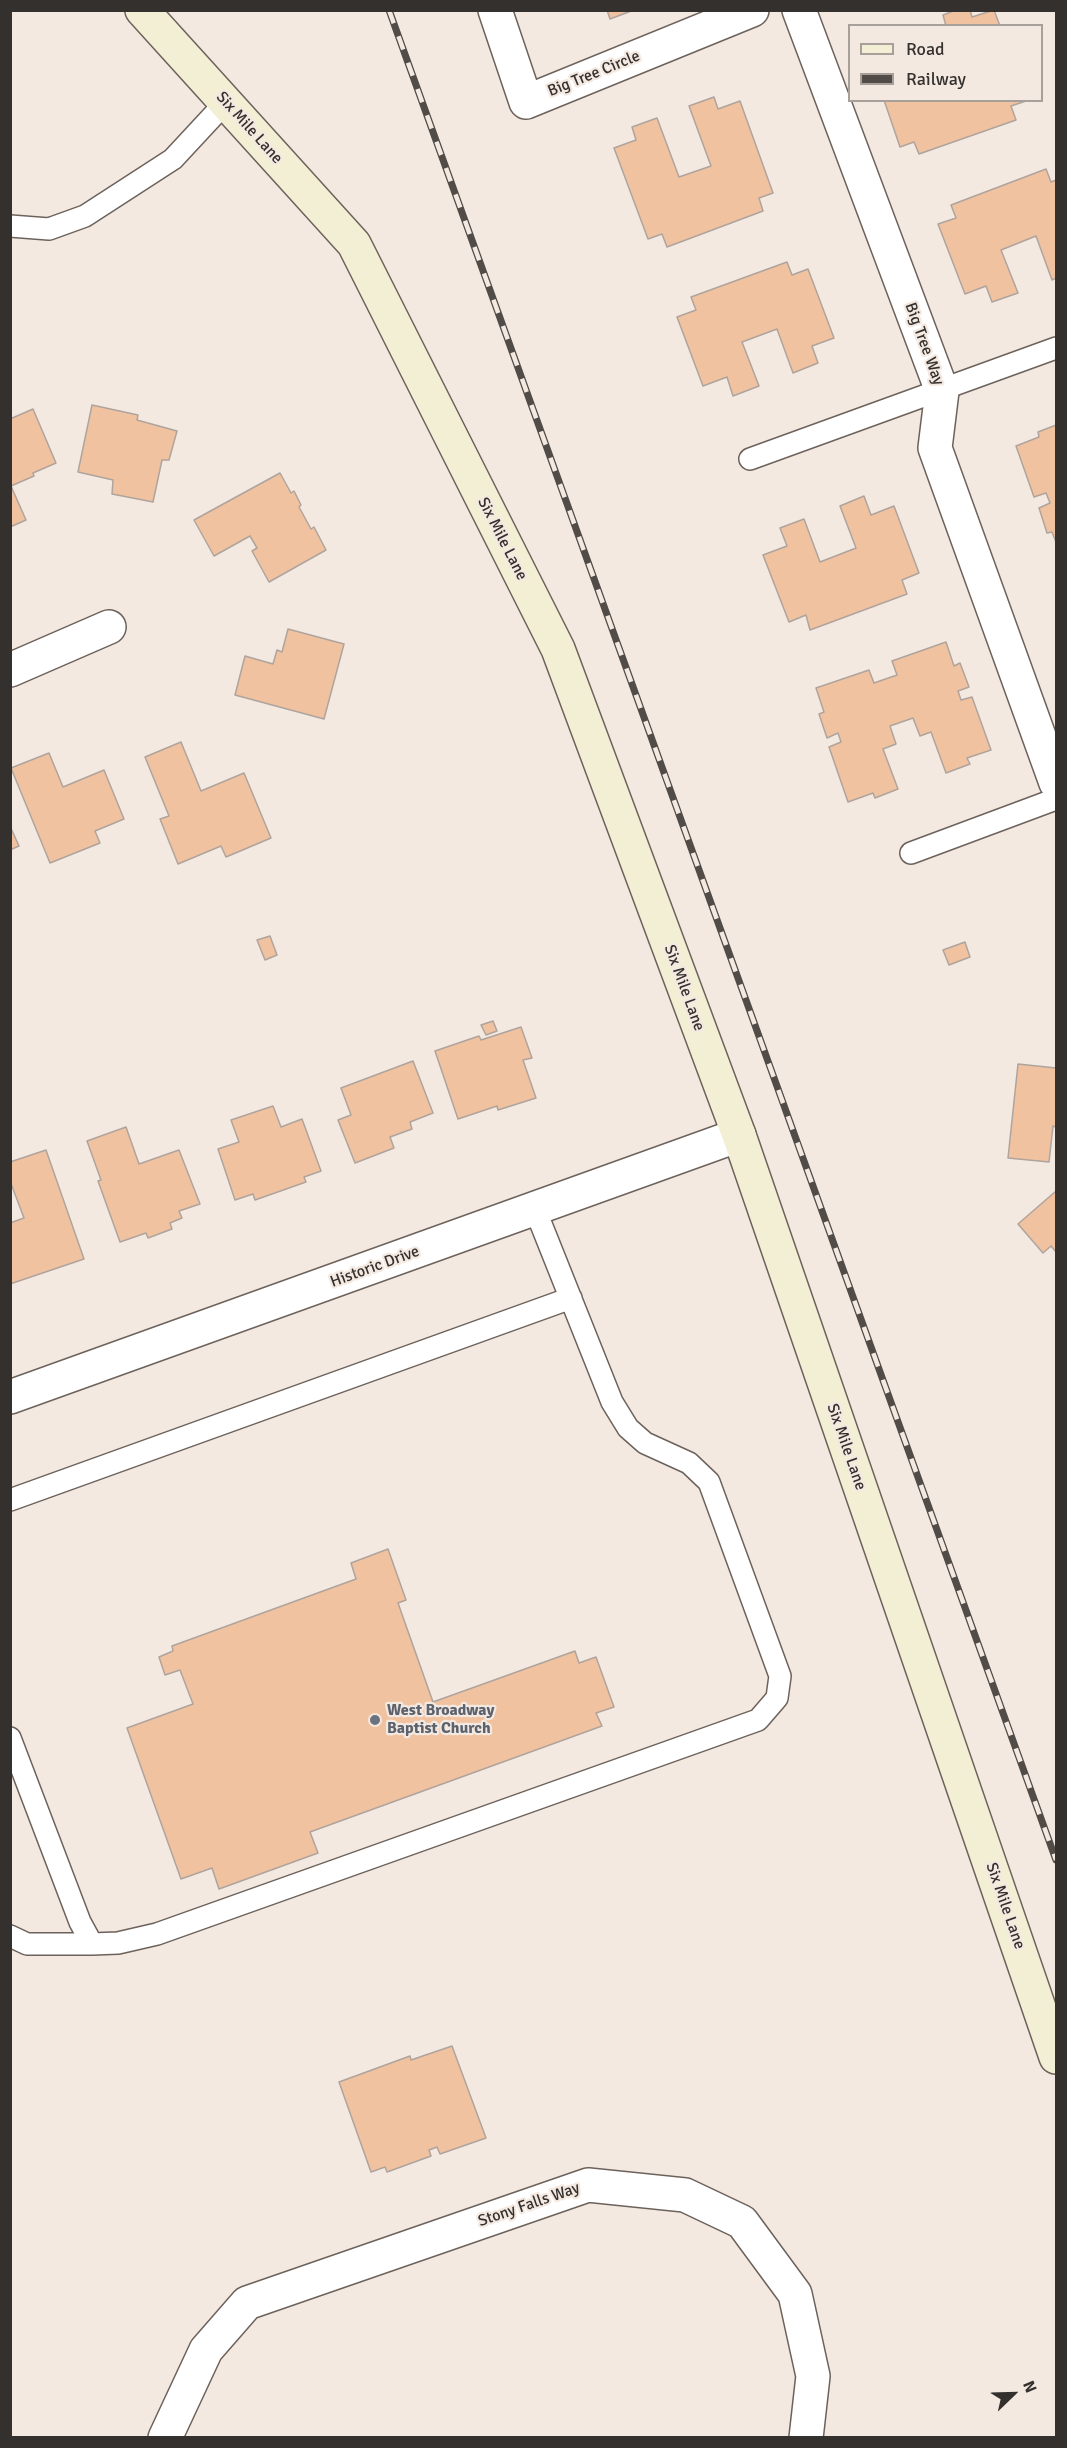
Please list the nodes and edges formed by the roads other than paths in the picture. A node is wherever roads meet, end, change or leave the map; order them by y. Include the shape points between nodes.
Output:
1 (142, 10) edge
2 (495, 10) edge
3 (752, 10) edge
4 (799, 10) edge
5 (225, 103) junction
6 (10, 226) edge
7 (1056, 348) edge
8 (942, 391) junction
9 (750, 459) dead end
10 (109, 627) dead end
11 (10, 670) edge
12 (1056, 783) edge
13 (1056, 799) edge
14 (911, 853) dead end
15 (739, 1135) junction
16 (535, 1209) junction
17 (571, 1298) junction
18 (10, 1397) edge
19 (10, 1500) edge
20 (10, 1738) edge
21 (10, 1936) edge
22 (92, 1944) junction
23 (1056, 2057) edge
24 (165, 2438) edge
25 (806, 2438) edge

1 - 5 street, Six Mile Lane
2 - 3 street, Big Tree Circle via 526,102
4 - 8 street, Big Tree Way
5 - 6 lane via 173,159 84,216 49,229
5 - 15 street, Six Mile Lane via 354,244 558,649
7 - 8 lane
8 - 9 lane
8 - 12 street, Big Tree Way via 935,448
10 - 11 street
13 - 14 lane
15 - 16 street, Historic Drive
15 - 23 street, Six Mile Lane
16 - 17 lane
16 - 18 street, Historic Drive
17 - 19 lane
17 - 22 lane via 612,1402 628,1428 645,1443 690,1463 709,1482 780,1676 777,1698 758,1720 747,1724 157,1934
20 - 22 lane via 80,1923
21 - 22 lane via 27,1944
24 - 25 street, Stony Falls Way via 206,2350 247,2303 588,2185 685,2195 742,2222 795,2294 813,2376

